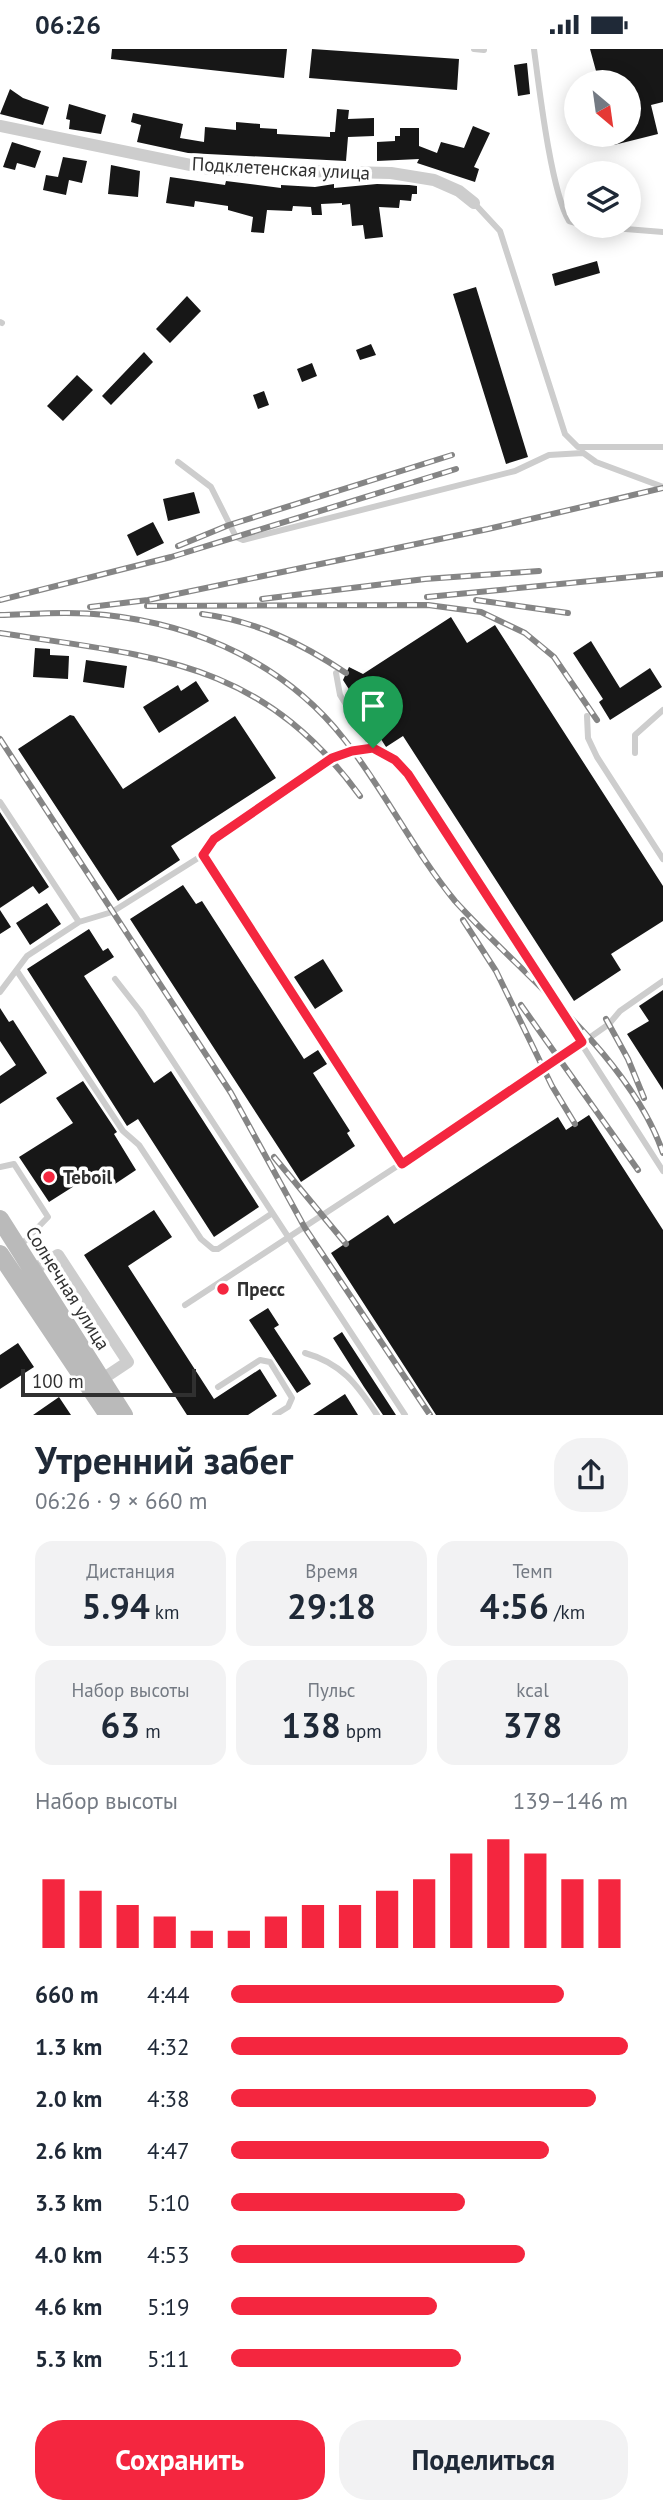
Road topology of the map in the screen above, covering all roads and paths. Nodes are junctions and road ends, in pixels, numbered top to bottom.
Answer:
1 (474, 49) edge
2 (534, 49) edge
3 (484, 50) edge
4 (0, 126) edge
5 (474, 203) joint
6 (564, 210) edge
7 (641, 230) edge
8 (663, 232) edge
9 (663, 447) edge
10 (581, 450) junction
11 (178, 461) dead end
12 (663, 487) edge
13 (336, 673) dead end
14 (663, 710) edge
15 (587, 716) dead end
16 (373, 748) junction
17 (635, 753) dead end
18 (0, 802) edge
19 (203, 855) junction
20 (663, 859) edge
21 (79, 922) junction
22 (16, 971) junction
23 (115, 979) dead end
24 (663, 981) edge
25 (0, 992) edge
26 (582, 1042) junction
27 (402, 1164) junction
28 (0, 1167) edge
29 (663, 1171) edge
30 (271, 1214) junction
31 (0, 1219) edge
32 (287, 1239) junction
33 (18, 1247) junction
34 (1, 1257) edge
35 (33, 1270) junction
36 (186, 1305) dead end
37 (305, 1353) dead end
38 (101, 1380) junction
39 (218, 1387) dead end
40 (108, 1415) edge
41 (124, 1415) edge
42 (275, 1415) edge
43 (377, 1415) edge
44 (405, 1415) edge

1 - 3 lane
2 - 6 lane
4 - 5 street, Подклетенская улица
5 - 10 lane
7 - 8 lane
9 - 10 lane
10 - 11 lane
10 - 12 lane
13 - 16 lane
14 - 17 lane
15 - 20 lane
16 - 19 lane
16 - 26 lane
18 - 21 lane
19 - 21 lane
19 - 27 lane
21 - 22 lane
22 - 25 lane
22 - 30 lane
23 - 30 lane
24 - 26 lane
26 - 27 lane
26 - 29 lane
27 - 32 lane
28 - 33 lane
30 - 32 lane
31 - 33 main road, Солнечная улица
32 - 36 lane
32 - 44 lane
33 - 35 main road, Солнечная улица
34 - 40 main road, Солнечная улица
35 - 38 main road, Солнечная улица
35 - 38 street
37 - 43 lane
38 - 41 main road, Солнечная улица
39 - 42 lane

